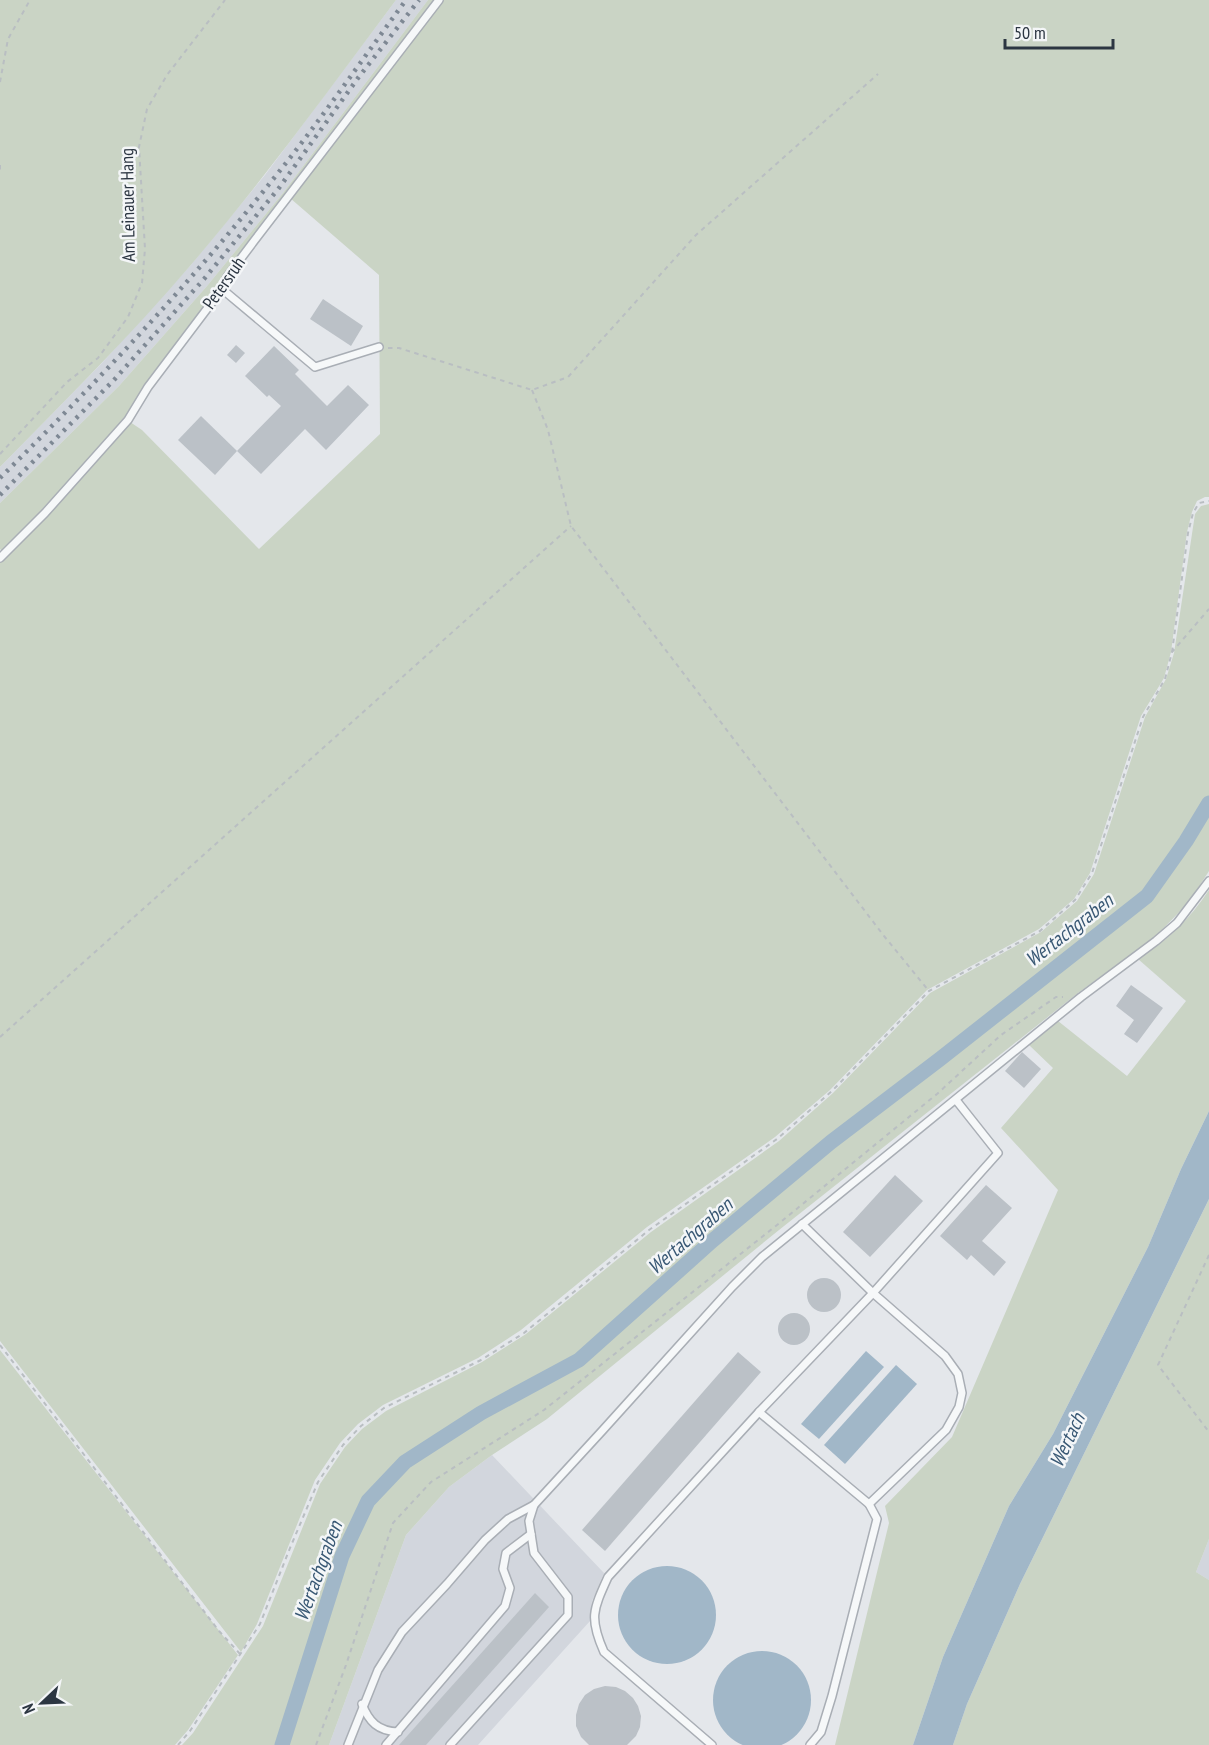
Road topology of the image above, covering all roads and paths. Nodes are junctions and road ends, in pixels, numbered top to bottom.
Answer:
1 (30, 0) edge
2 (225, 0) edge
3 (439, 0) edge
4 (878, 74) dead end
5 (0, 82) edge
6 (0, 165) edge
7 (0, 172) edge
8 (222, 289) junction
9 (379, 347) joint
10 (532, 390) junction
11 (0, 454) edge
12 (1209, 501) edge
13 (571, 526) junction
14 (0, 558) edge
15 (1209, 609) edge
16 (1172, 652) junction
17 (1209, 882) edge
18 (929, 991) junction
19 (1081, 997) junction
20 (0, 1037) edge
21 (956, 1100) junction
22 (802, 1224) junction
23 (1209, 1255) edge
24 (873, 1293) junction
25 (0, 1345) edge
26 (759, 1412) junction
27 (1209, 1432) edge
28 (869, 1504) junction
29 (534, 1505) junction
30 (531, 1534) junction
31 (241, 1655) junction
32 (363, 1704) junction
33 (398, 1732) junction
34 (178, 1745) edge
35 (316, 1745) edge
36 (348, 1745) edge
37 (386, 1745) edge
38 (450, 1745) edge
39 (712, 1745) edge
40 (810, 1745) edge

1 - 5 path
2 - 11 path, Am Leinauer Hang
3 - 8 lane, Petersruh
4 - 10 path
6 - 7 path
8 - 9 lane
8 - 14 lane, Petersruh
9 - 10 path
10 - 13 path
12 - 16 path
13 - 18 path
13 - 20 path
15 - 16 path
16 - 18 path
17 - 19 lane
18 - 31 path
19 - 21 lane
19 - 35 path
21 - 22 lane
21 - 24 lane
22 - 24 lane
22 - 29 lane
23 - 27 path
24 - 26 lane
24 - 28 lane
25 - 31 path
26 - 28 lane
26 - 39 lane
28 - 40 lane
29 - 30 lane
29 - 32 lane
30 - 33 lane
30 - 38 lane
31 - 34 path
32 - 33 lane
32 - 36 lane
33 - 37 lane

